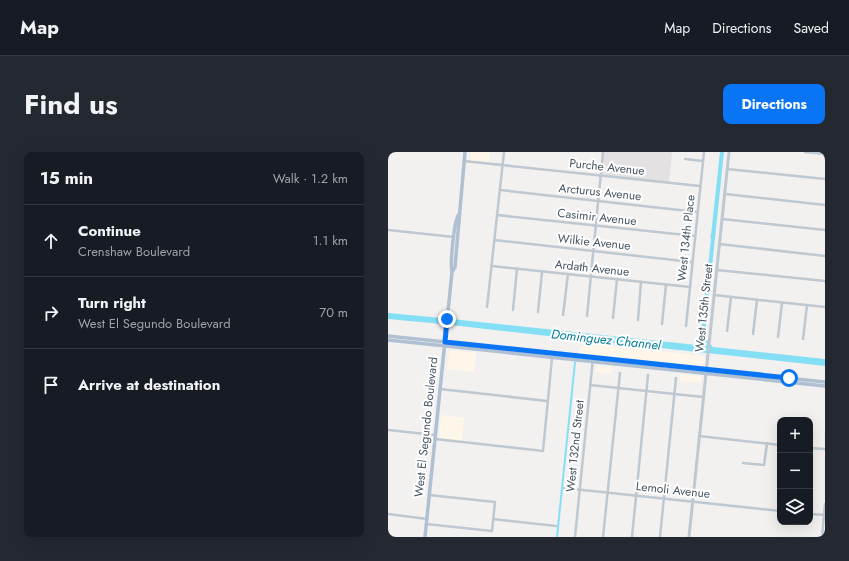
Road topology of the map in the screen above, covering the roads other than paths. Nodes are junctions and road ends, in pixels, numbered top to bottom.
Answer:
1 (465, 152) edge
2 (504, 152) edge
3 (603, 152) edge
4 (704, 152) edge
5 (729, 152) edge
6 (805, 152) edge
7 (825, 154) edge
8 (685, 159) dead end
9 (464, 161) junction
10 (703, 161) junction
11 (503, 166) junction
12 (727, 169) junction
13 (601, 176) junction
14 (825, 180) edge
15 (700, 186) junction
16 (500, 190) junction
17 (725, 194) junction
18 (598, 200) junction
19 (825, 205) edge
20 (697, 212) junction
21 (458, 214) junction
22 (497, 215) junction
23 (722, 219) junction
24 (596, 226) junction
25 (388, 230) edge
26 (825, 230) edge
27 (695, 236) junction
28 (454, 237) junction
29 (494, 240) junction
30 (719, 244) junction
31 (594, 251) junction
32 (825, 256) edge
33 (692, 262) junction
34 (492, 266) junction
35 (517, 269) junction
36 (717, 270) junction
37 (452, 272) junction
38 (542, 272) junction
39 (568, 274) junction
40 (591, 277) junction
41 (617, 280) junction
42 (825, 281) edge
43 (641, 282) junction
44 (666, 285) junction
45 (690, 287) junction
46 (714, 295) junction
47 (731, 297) junction
48 (757, 300) junction
49 (782, 303) junction
50 (807, 305) junction
51 (487, 307) dead end
52 (825, 307) edge
53 (513, 310) dead end
54 (538, 312) dead end
55 (563, 315) dead end
56 (587, 316) dead end
57 (613, 318) dead end
58 (638, 320) dead end
59 (662, 324) dead end
60 (686, 326) dead end
61 (727, 332) dead end
62 (753, 334) dead end
63 (388, 336) edge
64 (778, 337) dead end
65 (803, 339) dead end
66 (388, 340) edge
67 (445, 344) junction
68 (552, 356) junction
69 (593, 360) junction
70 (706, 372) junction
71 (620, 373) dead end
72 (648, 375) dead end
73 (676, 378) dead end
74 (789, 380) junction
75 (825, 382) edge
76 (590, 385) junction
77 (825, 386) edge
78 (619, 388) junction
79 (440, 389) junction
80 (646, 391) junction
81 (675, 394) junction
82 (703, 396) junction
83 (547, 401) junction
84 (388, 430) edge
85 (700, 436) junction
86 (435, 437) junction
87 (767, 443) junction
88 (777, 444) edge
89 (813, 448) edge
90 (825, 449) edge
91 (743, 463) dead end
92 (564, 488) dead end
93 (579, 490) junction
94 (608, 492) junction
95 (429, 495) junction
96 (636, 496) junction
97 (664, 498) junction
98 (693, 501) junction
99 (825, 504) edge
100 (777, 510) edge
101 (388, 514) edge
102 (813, 514) edge
103 (824, 515) edge
104 (427, 519) junction
105 (493, 519) junction
106 (426, 524) junction
107 (556, 526) dead end
108 (425, 537) edge
109 (575, 537) edge
110 (603, 537) edge
111 (632, 537) edge
112 (660, 537) edge
113 (689, 537) edge
114 (822, 537) edge

1 - 9 main road, West El Segundo Boulevard
2 - 11 street
3 - 13 street
4 - 10 street, West 134th Place
5 - 12 street, West 135th Street
6 - 7 street
8 - 10 street
9 - 11 street, Purche Avenue
9 - 21 main road, West El Segundo Boulevard
10 - 15 street, West 134th Place
11 - 13 street, Purche Avenue
11 - 16 street
12 - 14 street
12 - 17 street, West 135th Street
13 - 15 street, Purche Avenue
13 - 18 street
15 - 20 street, West 134th Place
16 - 18 street, Arcturus Avenue
16 - 22 street
17 - 19 street
17 - 23 street, West 135th Street
18 - 20 street, Arcturus Avenue
18 - 24 street
20 - 27 street, West 134th Place
21 - 28 main road, West El Segundo Boulevard
21 - 37 main road, West El Segundo Boulevard
22 - 24 street, Casimir Avenue
22 - 29 street
23 - 26 street
23 - 30 street, West 135th Street
24 - 27 street, Casimir Avenue
24 - 31 street
25 - 28 street
27 - 33 street, West 134th Place
28 - 37 main road, West El Segundo Boulevard
29 - 31 street, Wilkie Avenue
29 - 34 street
30 - 32 street
30 - 36 street, West 135th Street
31 - 33 street, Wilkie Avenue
31 - 40 street
33 - 45 street, West 134th Place
34 - 35 street, Ardath Avenue
34 - 51 street
35 - 38 street, Ardath Avenue
35 - 53 street
36 - 42 street
36 - 46 street, West 135th Street
37 - 67 main road, West El Segundo Boulevard
38 - 39 street, Ardath Avenue
38 - 54 street
39 - 40 street, Ardath Avenue
39 - 55 street
40 - 41 street, Ardath Avenue
40 - 56 street
41 - 43 street, Ardath Avenue
41 - 57 street
43 - 44 street, Ardath Avenue
43 - 58 street
44 - 45 street, Ardath Avenue
44 - 59 street
45 - 60 street, West 134th Place
46 - 47 street
46 - 70 street, West 135th Street
47 - 48 street
47 - 61 street
48 - 49 street
48 - 62 street
49 - 50 street
49 - 64 street
50 - 52 street
50 - 65 street
63 - 67 main road
66 - 67 main road
67 - 68 main road
67 - 79 main road, West El Segundo Boulevard
68 - 69 main road
68 - 83 street
69 - 70 main road
69 - 76 street, West 132nd Street
70 - 74 main road
70 - 82 street, West 135th Street
71 - 78 street
72 - 80 street
73 - 81 street
74 - 75 main road
74 - 77 main road
76 - 78 street
76 - 93 street, West 132nd Street
78 - 80 street
78 - 94 street
79 - 83 street
79 - 86 main road, West El Segundo Boulevard
80 - 81 street
80 - 96 street
81 - 82 street
81 - 97 street
82 - 85 street, West 135th Street
83 - 86 street
84 - 86 street
85 - 87 street
85 - 98 street, West 135th Street
86 - 95 main road, West El Segundo Boulevard
87 - 88 street
87 - 91 street
89 - 90 street
92 - 93 street, Lemoli Avenue
93 - 94 street, Lemoli Avenue
93 - 109 street, West 132nd Street
94 - 96 street, Lemoli Avenue
94 - 110 street
95 - 104 main road, West El Segundo Boulevard
95 - 105 street
96 - 97 street, Lemoli Avenue
96 - 111 street
97 - 98 street, Lemoli Avenue
97 - 112 street
98 - 100 street, Lemoli Avenue
98 - 113 street, West 135th Street
99 - 103 street
101 - 104 street
102 - 103 street
103 - 114 street
104 - 106 main road, West El Segundo Boulevard
105 - 106 street
105 - 107 street
106 - 108 main road, West El Segundo Boulevard

